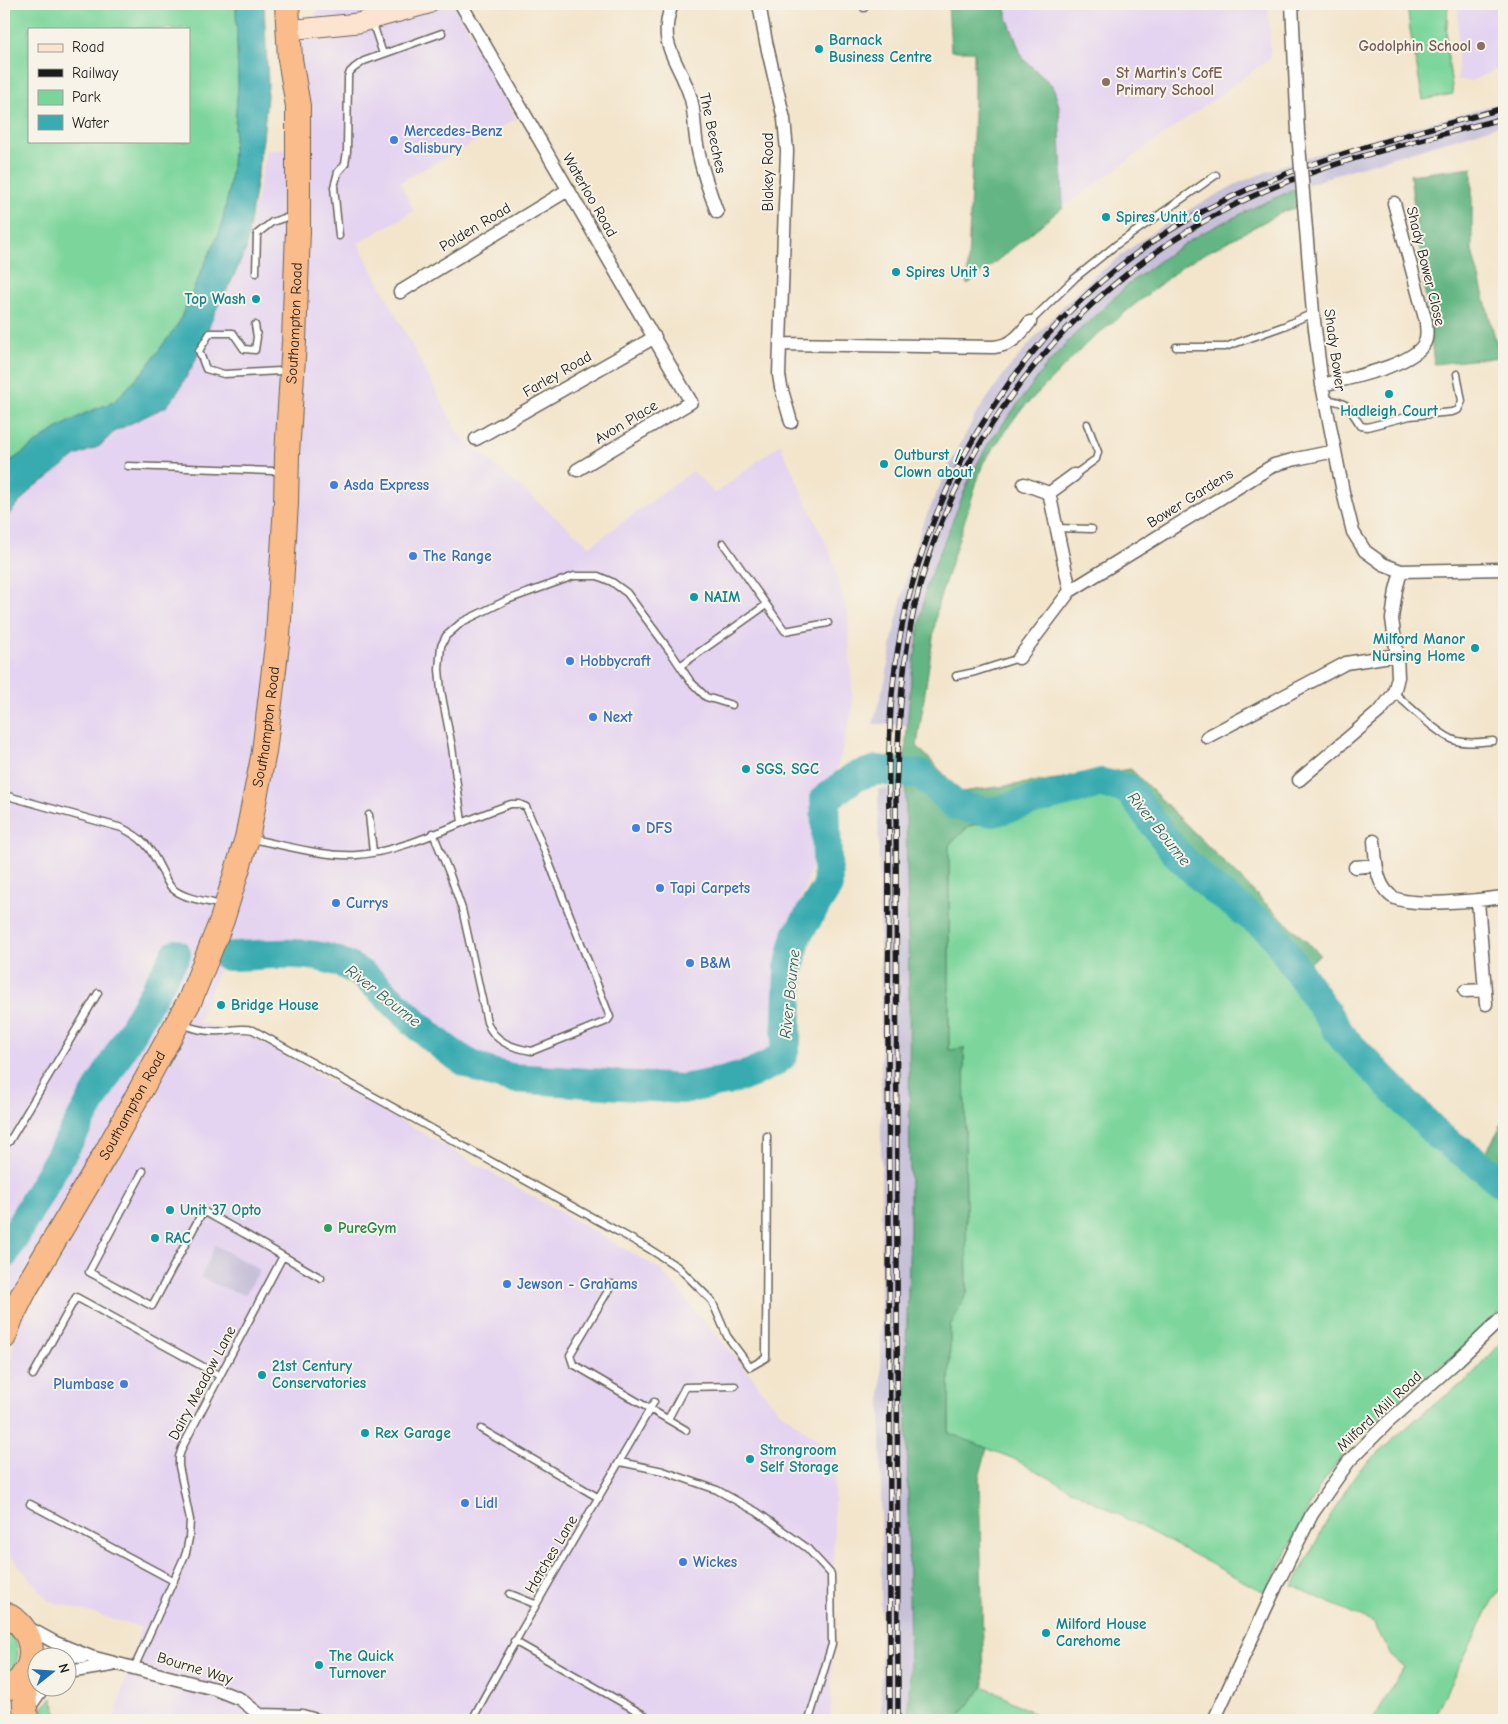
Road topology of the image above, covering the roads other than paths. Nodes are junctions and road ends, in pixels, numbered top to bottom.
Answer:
1 (287, 4) edge
2 (428, 4) edge
3 (461, 4) edge
4 (672, 4) edge
5 (759, 4) edge
6 (1292, 4) edge
7 (372, 20) junction
8 (288, 30) junction
9 (442, 33) dead end
10 (383, 54) junction
11 (290, 59) junction
12 (1216, 175) dead end
13 (568, 190) junction
14 (1394, 203) dead end
15 (717, 212) dead end
16 (284, 218) junction
17 (339, 236) dead end
18 (256, 273) dead end
19 (400, 292) dead end
20 (1313, 313) junction
21 (1030, 322) joint
22 (256, 325) dead end
23 (655, 337) junction
24 (780, 344) junction
25 (1176, 347) dead end
26 (280, 371) junction
27 (1457, 374) dead end
28 (1322, 385) junction
29 (1325, 399) junction
30 (691, 402) joint
31 (791, 422) dead end
32 (1087, 424) dead end
33 (476, 439) dead end
34 (1335, 451) junction
35 (128, 466) dead end
36 (578, 470) dead end
37 (274, 471) junction
38 (1074, 475) joint
39 (1024, 484) dead end
40 (1048, 494) junction
41 (1056, 528) junction
42 (1092, 529) dead end
43 (723, 543) dead end
44 (1504, 569) edge
45 (1401, 571) junction
46 (1070, 591) junction
47 (766, 605) junction
48 (828, 623) dead end
49 (1397, 655) junction
50 (1019, 658) joint
51 (680, 666) junction
52 (956, 676) dead end
53 (1394, 693) junction
54 (732, 705) dead end
55 (1207, 737) dead end
56 (1493, 741) dead end
57 (1298, 780) dead end
58 (4, 795) edge
59 (369, 815) dead end
60 (462, 822) junction
61 (433, 833) junction
62 (247, 838) junction
63 (1374, 841) dead end
64 (373, 852) junction
65 (1376, 865) junction
66 (1355, 867) dead end
67 (1504, 898) edge
68 (1478, 900) junction
69 (213, 903) junction
70 (1485, 990) junction
71 (1465, 991) dead end
72 (98, 993) dead end
73 (1486, 1004) dead end
74 (177, 1023) junction
75 (766, 1136) dead end
76 (9, 1142) dead end
77 (143, 1171) dead end
78 (283, 1256) junction
79 (321, 1278) dead end
80 (612, 1284) dead end
81 (4, 1302) edge
82 (1504, 1316) edge
83 (4, 1337) edge
84 (33, 1375) dead end
85 (220, 1376) junction
86 (735, 1386) dead end
87 (652, 1405) junction
88 (668, 1419) junction
89 (481, 1429) dead end
90 (686, 1430) dead end
91 (620, 1462) junction
92 (599, 1498) junction
93 (30, 1504) dead end
94 (174, 1581) junction
95 (510, 1594) dead end
96 (535, 1604) junction
97 (9, 1616) edge
98 (514, 1641) junction
99 (31, 1646) edge
100 (78, 1657) edge
101 (91, 1657) junction
102 (119, 1664) junction
103 (134, 1668) junction
104 (78, 1669) edge
105 (28, 1671) edge
106 (4, 1689) edge
107 (28, 1693) edge
108 (36, 1696) edge
109 (26, 1717) edge
110 (259, 1717) edge
111 (316, 1720) edge
112 (472, 1720) edge
113 (653, 1720) edge
114 (809, 1720) edge
115 (1214, 1720) edge

1 - 8 highway, Southampton Road
2 - 7 street
3 - 13 street, Waterloo Road
4 - 15 street, The Beeches
5 - 24 street, Blakey Road
6 - 20 street, Shady Bower, bridge
7 - 8 street
7 - 10 lane
8 - 11 highway, Southampton Road
9 - 10 lane
10 - 17 lane
11 - 16 highway, Southampton Road
11 - 62 highway, Southampton Road
12 - 21 lane
13 - 19 street, Polden Road
13 - 23 street, Waterloo Road
14 - 28 street, Shady Bower Close
16 - 18 lane
16 - 26 highway, Southampton Road
20 - 25 lane
20 - 28 street, Shady Bower
21 - 24 street
22 - 26 lane
23 - 30 street, Waterloo Road
23 - 33 street, Farley Road
24 - 31 street, Blakey Road
26 - 37 highway, Southampton Road
27 - 29 lane
28 - 29 street, Shady Bower
29 - 34 street, Shady Bower
30 - 36 street, Avon Place
32 - 38 lane
34 - 45 street, Shady Bower
34 - 46 street, Bower Gardens
35 - 37 lane
37 - 69 highway, Southampton Road
38 - 40 street
39 - 40 street
40 - 41 street
41 - 42 lane
41 - 46 street
43 - 47 lane
44 - 45 street, Shady Bower
45 - 49 street
46 - 50 street, Bower Gardens
47 - 48 lane
47 - 51 lane
49 - 53 street
49 - 55 street
50 - 52 lane
51 - 54 lane
51 - 60 lane
53 - 56 lane
53 - 57 street
58 - 69 lane
59 - 64 lane
60 - 61 lane
60 - 61 lane
61 - 64 lane
62 - 64 lane
62 - 74 highway, Southampton Road
63 - 65 street
65 - 66 street
65 - 68 street
67 - 68 street
68 - 70 street
69 - 81 highway, Southampton Road
70 - 71 street
70 - 73 street
72 - 76 lane
74 - 75 lane
74 - 83 highway, Southampton Road
77 - 78 lane
78 - 79 lane
78 - 85 lane, Dairy Meadow Lane
80 - 87 lane
82 - 115 street, Milford Mill Road
84 - 85 lane
85 - 94 lane, Dairy Meadow Lane
86 - 88 lane
87 - 88 lane
87 - 91 lane, Hatches Lane
88 - 90 lane
89 - 92 lane
91 - 92 lane, Hatches Lane
91 - 114 lane
92 - 96 lane, Hatches Lane
93 - 94 lane
94 - 103 lane, Dairy Meadow Lane
95 - 96 lane
96 - 98 lane, Hatches Lane
97 - 99 highway
97 - 101 street, Bourne Way
98 - 112 lane, Hatches Lane
98 - 113 lane
100 - 101 street, Bourne Way
101 - 102 street, Bourne Way
102 - 103 street, Bourne Way
102 - 104 street, Bourne Way
103 - 110 street, Bourne Way
105 - 106 highway
107 - 109 highway
108 - 109 street
110 - 111 street, Bourne Way

